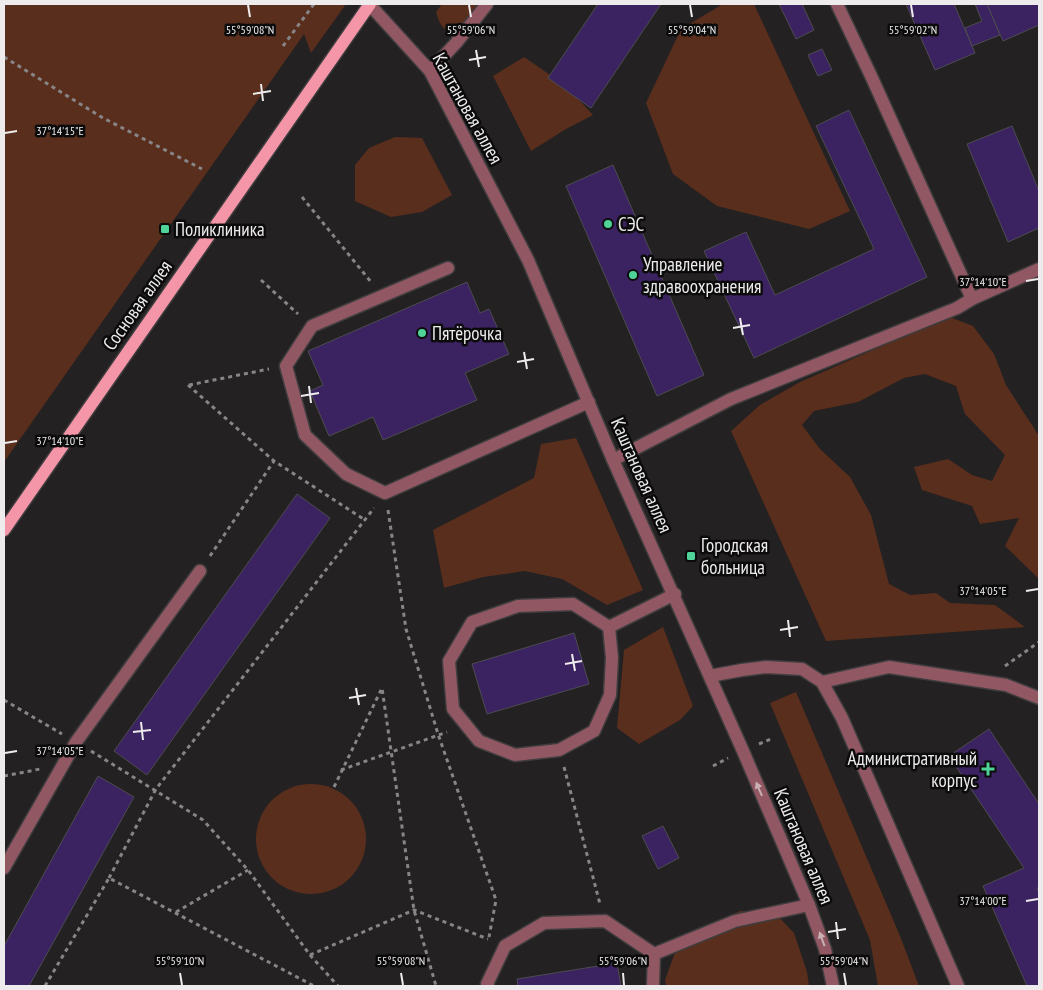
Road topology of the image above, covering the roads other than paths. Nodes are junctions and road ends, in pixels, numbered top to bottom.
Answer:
1 (370, 4) edge
2 (486, 4) edge
3 (837, 4) edge
4 (430, 71) junction
5 (448, 268) dead end
6 (1039, 269) edge
7 (972, 299) junction
8 (590, 402) junction
9 (613, 460) junction
10 (4, 530) edge
11 (200, 571) road end
12 (675, 594) junction
13 (609, 627) junction
14 (710, 676) junction
15 (822, 682) junction
16 (1039, 698) edge
17 (4, 868) edge
18 (809, 905) junction
19 (654, 954) junction
20 (488, 986) edge
21 (653, 986) edge
22 (833, 986) edge
23 (958, 986) edge

1 - 4 street, Каштановая аллея
1 - 10 main road, Сосновая аллея
2 - 4 street
3 - 7 street
4 - 8 street, Каштановая аллея
5 - 8 street
6 - 7 street
7 - 9 street
8 - 9 street, Каштановая аллея
9 - 12 street, Каштановая аллея
11 - 17 street
12 - 13 street
12 - 14 street, Каштановая аллея
13 - 13 street
14 - 15 street
18 -> 14 street, Каштановая аллея
15 - 16 street
15 - 23 street
18 - 19 street
22 -> 18 street, Каштановая аллея
19 - 20 street
19 - 21 street

